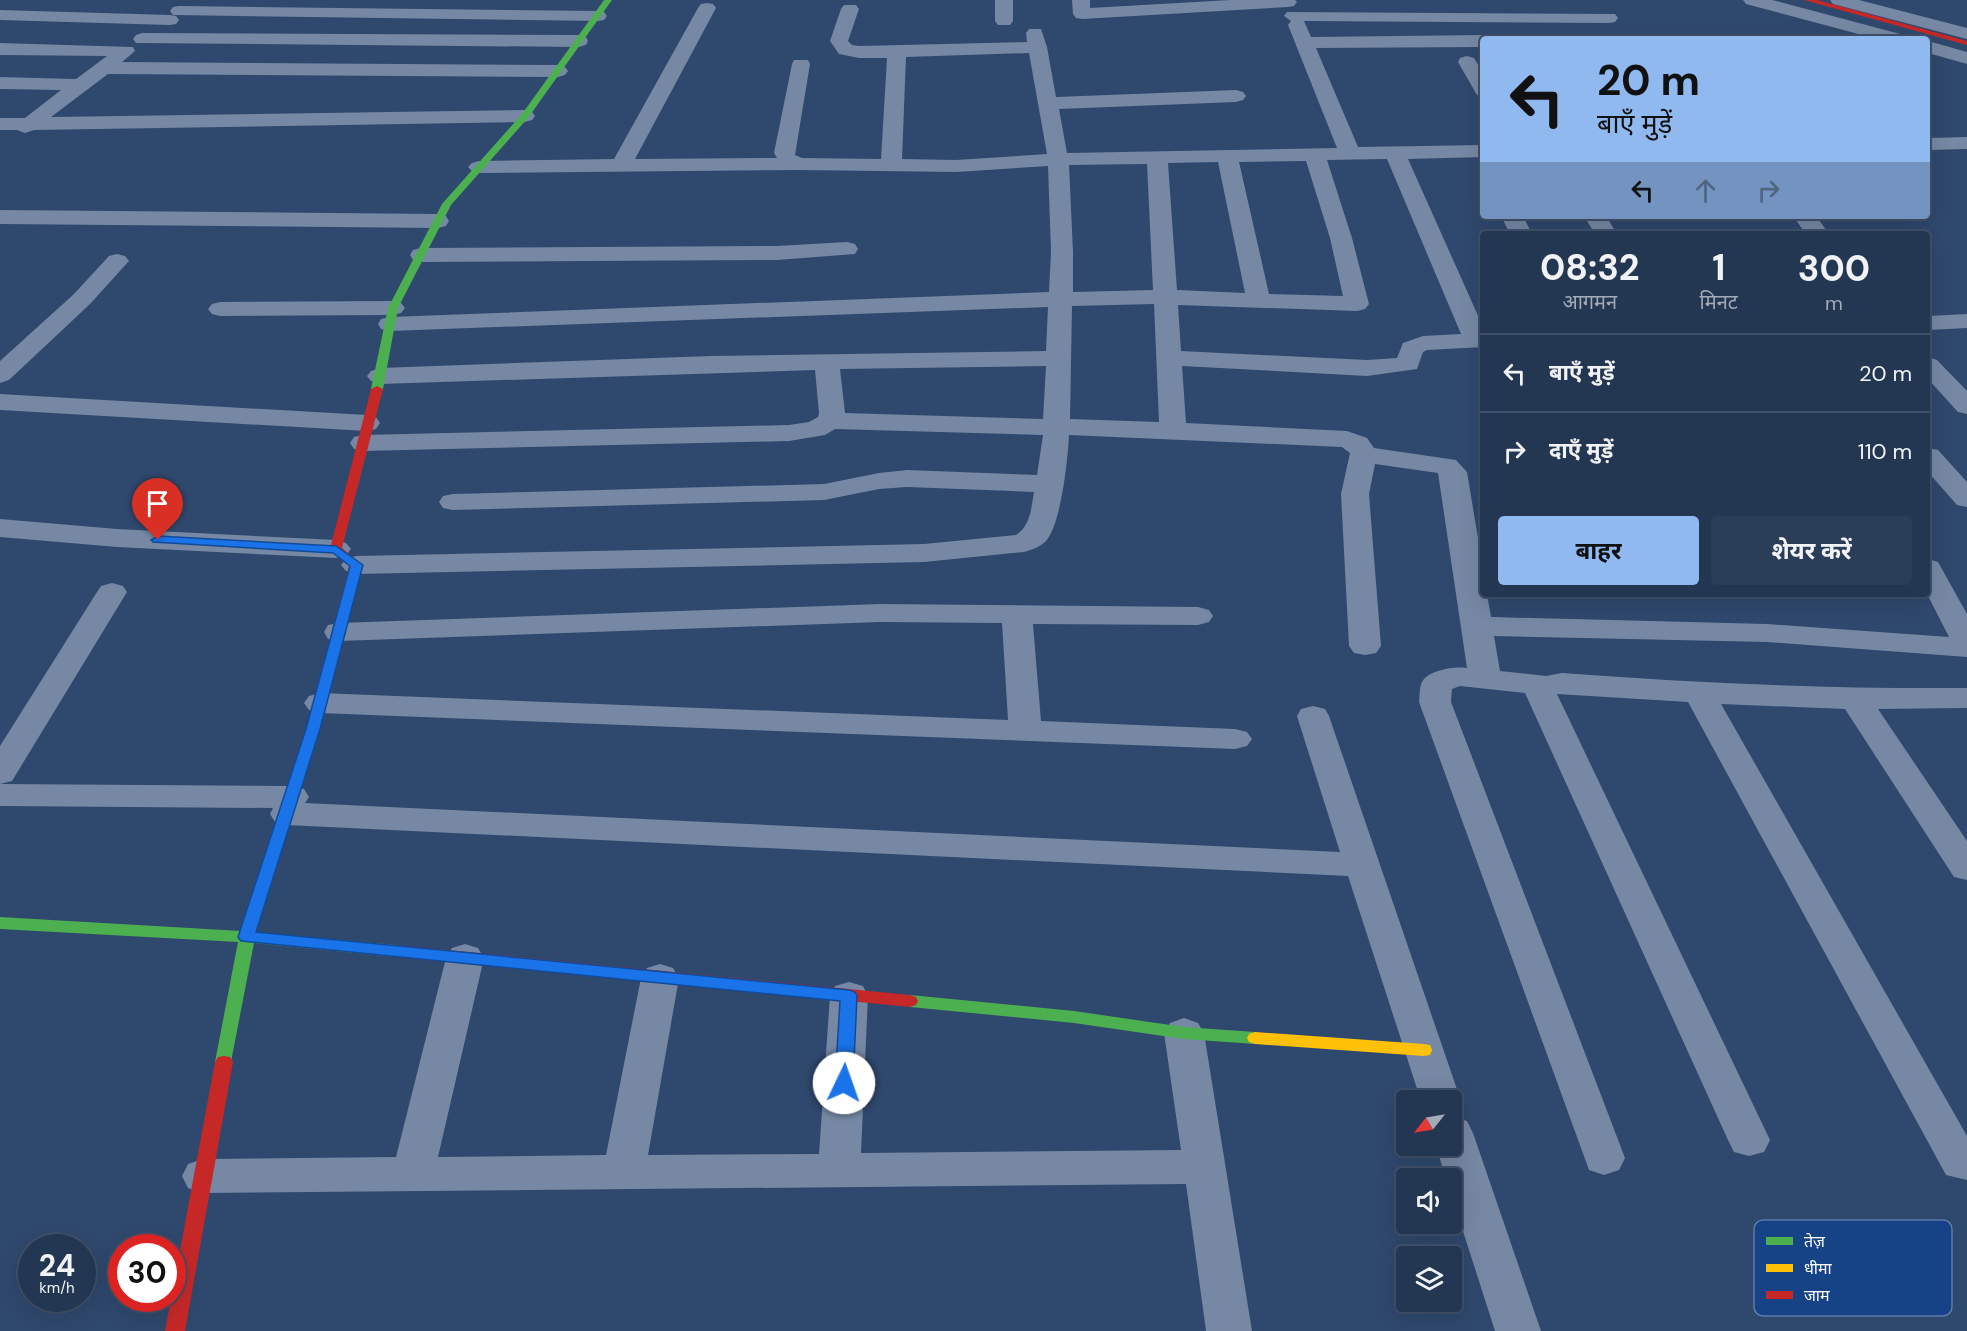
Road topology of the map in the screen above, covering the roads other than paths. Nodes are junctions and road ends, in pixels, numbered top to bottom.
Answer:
1 (608, 0) edge
2 (1005, 0) edge
3 (1081, 0) edge
4 (1752, 0) edge
5 (1781, 0) edge
6 (1808, 0) edge
7 (1839, 0) edge
8 (1168, 4) edge
9 (1290, 6) edge
10 (707, 8) dead end
11 (850, 9) dead end
12 (181, 10) edge
13 (0, 15) edge
14 (598, 16) junction
15 (1609, 18) dead end
16 (1004, 21) dead end
17 (1967, 34) edge
18 (1887, 36) edge
19 (1916, 36) edge
20 (142, 39) junction
21 (1930, 40) edge
22 (579, 41) junction
23 (1480, 41) edge
24 (1304, 43) junction
25 (1967, 43) edge
26 (1930, 48) edge
27 (0, 49) edge
28 (1967, 50) edge
29 (126, 51) junction
30 (897, 52) junction
31 (1967, 58) edge
32 (1467, 62) dead end
33 (801, 64) dead end
34 (103, 68) junction
35 (558, 70) junction
36 (0, 83) edge
37 (1480, 84) edge
38 (81, 85) junction
39 (1236, 96) dead end
40 (1048, 104) junction
41 (525, 116) junction
42 (0, 124) edge
43 (29, 124) junction
44 (1967, 143) edge
45 (1930, 144) edge
46 (0, 146) edge
47 (1395, 153) junction
48 (1480, 153) edge
49 (1350, 154) junction
50 (1315, 155) junction
51 (1157, 157) junction
52 (1227, 157) junction
53 (1058, 159) junction
54 (799, 164) junction
55 (621, 165) junction
56 (891, 165) junction
57 (479, 167) junction
58 (0, 218) edge
59 (1806, 219) edge
60 (438, 221) junction
61 (1816, 231) edge
62 (847, 249) dead end
63 (421, 255) junction
64 (117, 261) dead end
65 (1165, 297) junction
66 (1258, 298) junction
67 (1060, 299) junction
68 (220, 309) dead end
69 (392, 316) junction
70 (1967, 321) edge
71 (1930, 323) edge
72 (1480, 340) edge
73 (1058, 358) junction
74 (1169, 358) junction
75 (827, 361) junction
76 (1930, 366) edge
77 (0, 375) edge
78 (380, 376) junction
79 (11, 402) edge
80 (1967, 406) edge
81 (830, 421) junction
82 (0, 425) edge
83 (1057, 428) junction
84 (1173, 430) junction
85 (365, 433) junction
86 (1363, 454) junction
87 (1930, 458) edge
88 (1049, 484) junction
89 (1967, 500) edge
90 (453, 502) dead end
91 (5, 536) edge
92 (1474, 542) edge
93 (346, 557) junction
94 (1930, 572) edge
95 (112, 592) dead end
96 (1017, 614) junction
97 (1198, 616) dead end
98 (1477, 626) junction
99 (339, 632) junction
100 (1967, 642) edge
101 (1365, 646) dead end
102 (1967, 648) edge
103 (1485, 680) junction
104 (1546, 686) junction
105 (1699, 693) junction
106 (1967, 698) edge
107 (1855, 699) junction
108 (320, 703) junction
109 (1313, 716) dead end
110 (1025, 731) junction
111 (1235, 739) dead end
112 (0, 773) edge
113 (0, 795) edge
114 (290, 806) junction
115 (1363, 865) junction
116 (1967, 868) edge
117 (0, 923) edge
118 (246, 937) junction
119 (465, 958) junction
120 (660, 978) junction
121 (849, 996) junction
122 (1184, 1033) junction
123 (1424, 1050) junction
124 (1437, 1090) edge
125 (1749, 1140) dead end
126 (1460, 1156) edge
127 (1604, 1158) dead end
128 (1967, 1163) edge
129 (1204, 1167) junction
130 (839, 1170) junction
131 (624, 1172) junction
132 (413, 1174) junction
133 (203, 1176) junction
134 (175, 1331) edge
135 (1229, 1331) edge
136 (1518, 1331) edge

1 - 14 street
2 - 16 street
3 - 8 street
4 - 18 street
5 - 19 street
6 - 25 street
7 - 17 street
8 - 9 street
9 - 15 street
9 - 24 street
10 - 55 street
11 - 30 street
12 - 13 street
12 - 14 street
12 - 20 street
14 - 22 street
20 - 22 street
20 - 29 street
21 - 28 street
22 - 35 street
23 - 24 street
24 - 49 street
26 - 31 street
27 - 29 street
29 - 34 street
30 - 40 street
30 - 56 street
32 - 37 street
33 - 54 street
34 - 35 street
34 - 38 street
35 - 41 street
36 - 38 street
38 - 43 street
39 - 40 street
40 - 53 street
41 - 43 street
41 - 57 street
42 - 43 street
43 - 46 street
44 - 45 street
47 - 48 street
47 - 49 street
47 - 72 street
49 - 50 street
50 - 52 street
50 - 66 street
51 - 52 street
51 - 53 street
51 - 65 street
52 - 66 street
53 - 56 street
53 - 67 street
54 - 55 street
54 - 56 street
55 - 57 street
57 - 60 street
58 - 60 street
59 - 61 street
60 - 63 street
62 - 63 street
63 - 69 street
64 - 77 street
65 - 66 street
65 - 67 street
65 - 74 street
67 - 69 street
67 - 73 street
68 - 69 street
69 - 78 street
70 - 71 street
72 - 74 street
73 - 75 street
73 - 83 street
74 - 84 street
75 - 78 street
75 - 81 street
76 - 80 street
78 - 85 street
79 - 82 street
79 - 85 street
81 - 83 street
81 - 85 street
83 - 84 street
83 - 88 street
84 - 86 street
85 - 93 street
86 - 92 street
86 - 101 street
87 - 89 street
88 - 90 street
88 - 93 street
91 - 93 street
92 - 98 street
93 - 99 street
94 - 100 street
95 - 112 street
96 - 97 street
96 - 99 street
96 - 110 street
98 - 102 street
98 - 103 street
99 - 108 street
103 - 104 street
103 - 127 street
104 - 105 street
104 - 125 street
105 - 107 street
105 - 128 street
106 - 107 street
107 - 116 street
108 - 110 street
108 - 114 street
109 - 115 street
110 - 111 street
113 - 114 street
114 - 115 street
114 - 118 street
115 - 123 street
117 - 118 street
118 - 119 street
118 - 133 street
119 - 120 street
119 - 132 street
120 - 121 street
120 - 131 street
121 - 122 street
121 - 130 street
122 - 123 street
122 - 129 street
123 - 124 street
126 - 136 street
129 - 130 street
129 - 135 street
130 - 131 street
131 - 132 street
132 - 133 street
133 - 134 street

